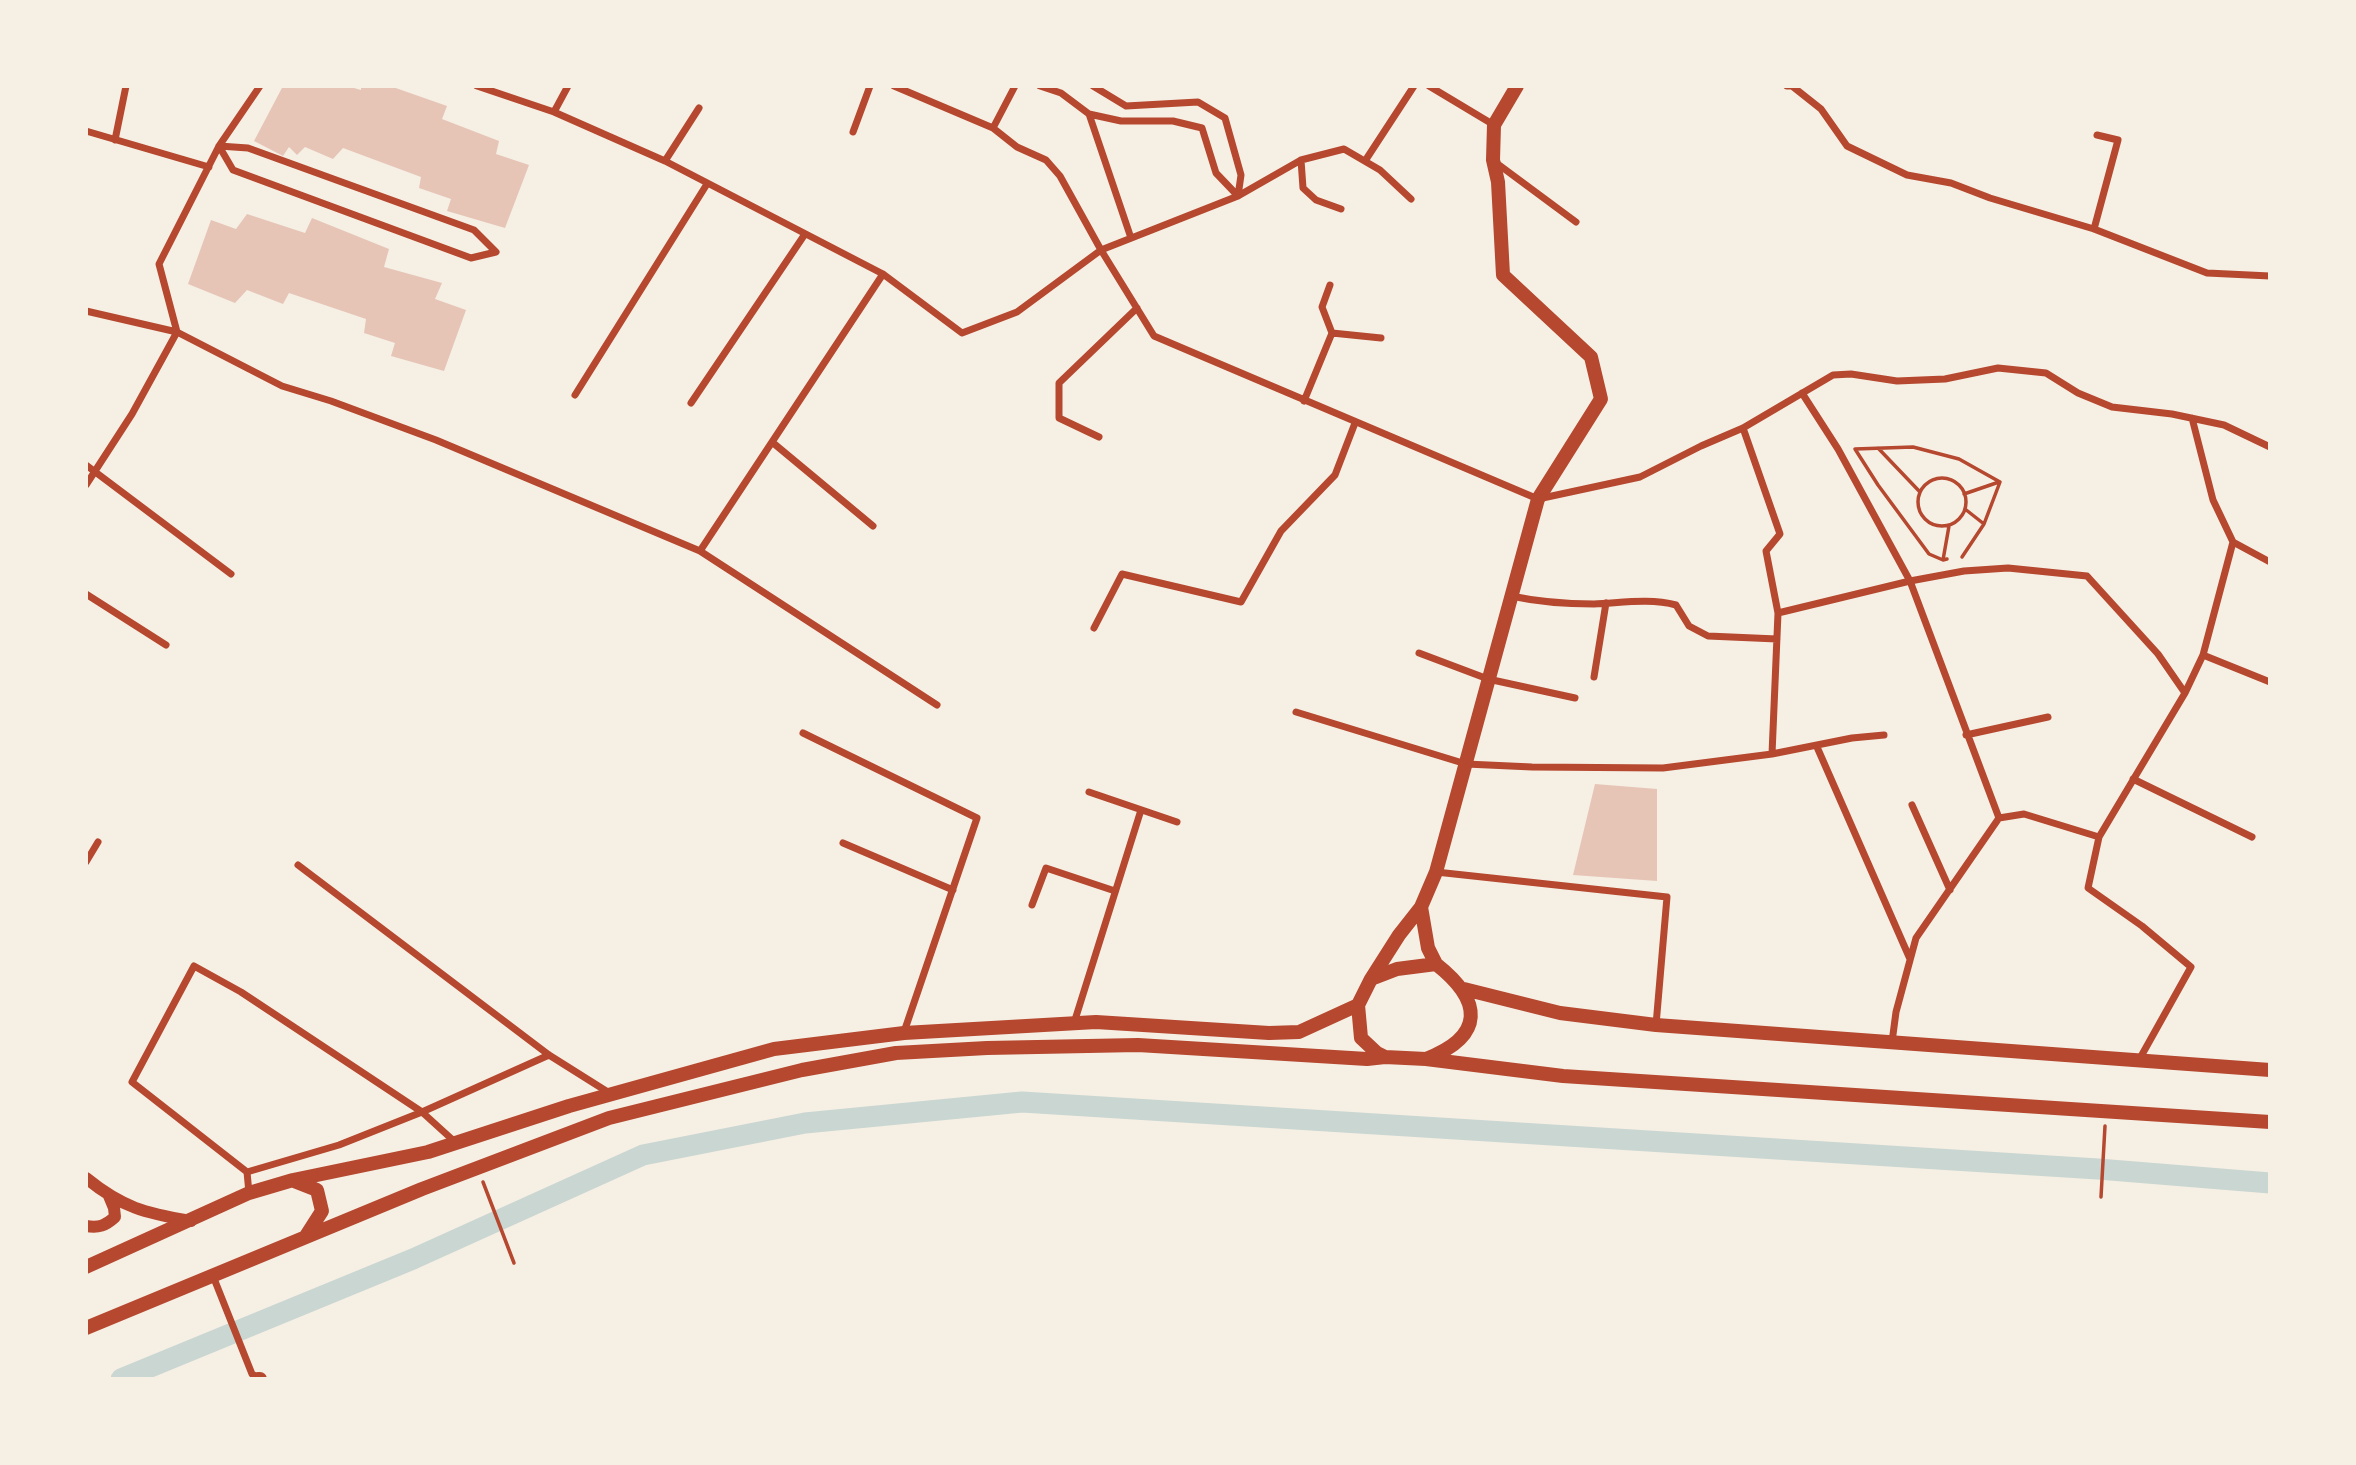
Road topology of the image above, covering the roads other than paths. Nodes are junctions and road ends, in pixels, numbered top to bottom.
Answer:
1 (126, 86) edge
2 (260, 86) edge
3 (477, 86) edge
4 (568, 86) edge
5 (870, 86) edge
6 (894, 86) edge
7 (1015, 86) edge
8 (1040, 86) edge
9 (1093, 86) edge
10 (1414, 86) edge
11 (1429, 86) edge
12 (1517, 86) edge
13 (1787, 86) edge
14 (699, 108) dead end
15 (554, 112) junction
16 (1089, 114) junction
17 (1494, 125) junction
18 (993, 128) junction
19 (86, 131) edge
20 (853, 132) dead end
21 (2096, 135) dead end
22 (116, 140) junction
23 (219, 146) junction
24 (1301, 160) junction
25 (1493, 160) junction
26 (665, 161) junction
27 (1365, 162) junction
28 (209, 167) junction
29 (707, 184) junction
30 (1238, 196) junction
31 (1411, 199) dead end
32 (1341, 208) dead end
33 (1576, 222) dead end
34 (2094, 229) junction
35 (806, 234) junction
36 (1131, 238) junction
37 (1101, 250) junction
38 (883, 274) junction
39 (2270, 276) edge
40 (1330, 285) dead end
41 (1137, 309) junction
42 (86, 310) edge
43 (177, 332) junction
44 (1332, 333) junction
45 (1381, 338) dead end
46 (1801, 393) junction
47 (575, 395) dead end
48 (1304, 401) junction
49 (691, 403) dead end
50 (2192, 418) junction
51 (1355, 423) junction
52 (1743, 428) junction
53 (1099, 438) dead end
54 (772, 442) junction
55 (2270, 447) edge
56 (86, 465) edge
57 (95, 472) junction
58 (86, 485) edge
59 (1538, 499) junction
60 (873, 526) dead end
61 (2233, 542) junction
62 (700, 551) junction
63 (2270, 562) edge
64 (231, 574) dead end
65 (1910, 581) junction
66 (86, 594) edge
67 (1510, 596) junction
68 (1606, 603) junction
69 (1778, 613) junction
70 (1094, 628) dead end
71 (1777, 639) junction
72 (166, 645) dead end
73 (1419, 653) dead end
74 (2203, 655) junction
75 (1594, 677) dead end
76 (1488, 679) junction
77 (2270, 682) edge
78 (2185, 693) junction
79 (1575, 698) dead end
80 (937, 705) dead end
81 (1296, 712) dead end
82 (2048, 717) dead end
83 (803, 733) dead end
84 (1884, 735) dead end
85 (1966, 735) junction
86 (1817, 747) junction
87 (1772, 754) junction
88 (1466, 764) junction
89 (2133, 779) junction
90 (1089, 792) dead end
91 (1912, 805) dead end
92 (1141, 810) junction
93 (1999, 818) junction
94 (1177, 822) dead end
95 (2099, 837) junction
96 (2252, 837) dead end
97 (98, 842) dead end
98 (843, 843) dead end
99 (86, 862) edge
100 (299, 865) dead end
101 (1436, 872) junction
102 (953, 890) junction
103 (1950, 890) junction
104 (1115, 891) junction
105 (1032, 905) dead end
106 (1420, 907) junction
107 (1910, 959) junction
108 (1436, 964) junction
109 (1371, 979) junction
110 (1464, 989) junction
111 (1358, 1005) junction
112 (1074, 1024) junction
113 (1656, 1025) junction
114 (904, 1032) junction
115 (1892, 1042) junction
116 (549, 1055) junction
117 (1385, 1057) junction
118 (1426, 1059) junction
119 (2139, 1061) junction
120 (2270, 1070) edge
121 (612, 1094) junction
122 (422, 1112) junction
123 (2270, 1122) edge
124 (455, 1143) junction
125 (247, 1172) junction
126 (88, 1180) edge
127 (293, 1180) junction
128 (249, 1193) junction
129 (109, 1196) junction
130 (192, 1221) junction
131 (86, 1226) edge
132 (306, 1236) junction
133 (86, 1267) edge
134 (213, 1276) junction
135 (86, 1328) edge
136 (258, 1378) edge

1 - 22 street
2 - 23 street
3 - 15 street
4 - 15 street
5 - 20 street
6 - 18 street
7 - 18 street
8 - 16 street
9 - 30 street
10 - 27 street
11 - 17 street
12 - 17 main road
13 - 34 street
14 - 26 street
15 - 26 street
16 - 30 street
16 - 36 street
17 - 25 main road
18 - 37 street
19 - 22 street
21 - 34 street
22 - 28 street
23 - 23 street
23 - 28 street
24 - 27 street
24 - 30 street
24 - 32 street
25 - 33 street
25 - 59 main road
26 - 29 street
27 - 31 street
28 - 43 street
29 - 35 street
29 - 47 street
30 - 36 street
34 - 39 street
35 - 38 street
35 - 49 street
36 - 37 street
37 - 38 street
37 - 41 street
38 - 54 street
40 - 44 street
41 - 48 street
41 - 53 street
42 - 43 street
43 - 57 street
43 - 62 street
44 - 45 street
44 - 48 street
46 - 50 street
46 - 52 street
46 - 65 street
48 - 51 street
50 - 55 street
50 - 61 street
51 - 59 street
51 - 70 street
52 - 59 street
52 - 69 street
54 - 60 street
54 - 62 street
56 - 57 street
57 - 58 street
57 - 64 street
59 - 67 main road
61 - 63 street
61 - 74 street
62 - 80 street
65 - 69 street
65 - 78 street
65 - 85 street
66 - 72 street
67 - 68 street
67 - 76 main road
68 - 71 street
68 - 75 street
69 - 71 street
71 - 87 street
73 - 76 street
74 - 77 street
74 - 78 street
76 - 79 street
76 - 88 main road
78 - 89 street
81 - 88 street
82 - 85 street
83 - 102 street
84 - 86 street
85 - 93 street
86 - 87 street
86 - 107 street
87 - 88 street
88 - 101 main road
89 - 95 street
89 - 96 street
90 - 92 street
91 - 103 street
92 - 94 street
92 - 104 street
93 - 95 street
93 - 103 street
95 - 119 street
97 - 99 street
98 - 102 street
100 - 116 street
101 - 106 main road
101 - 113 street
102 - 114 street
103 - 107 street
104 - 105 street
104 - 112 street
106 - 108 main road
106 - 109 main road
107 - 115 street
108 - 109 main road
108 - 110 main road
109 - 111 main road
110 - 113 main road
110 - 118 main road
111 - 112 main road
111 - 117 main road
112 - 114 main road
113 - 115 main road
114 - 121 main road
115 - 119 main road
116 - 121 street
116 - 122 street
117 - 118 main road
117 - 132 main road
118 - 123 main road
119 - 120 main road
121 - 124 main road
122 - 124 street
122 - 125 street
122 - 125 street
124 - 127 main road
125 - 128 street
126 - 129 street
127 - 128 main road
127 - 132 main road
128 - 130 main road
129 - 130 street
129 - 131 street
130 - 133 main road
132 - 134 main road
134 - 135 main road
134 - 136 street

